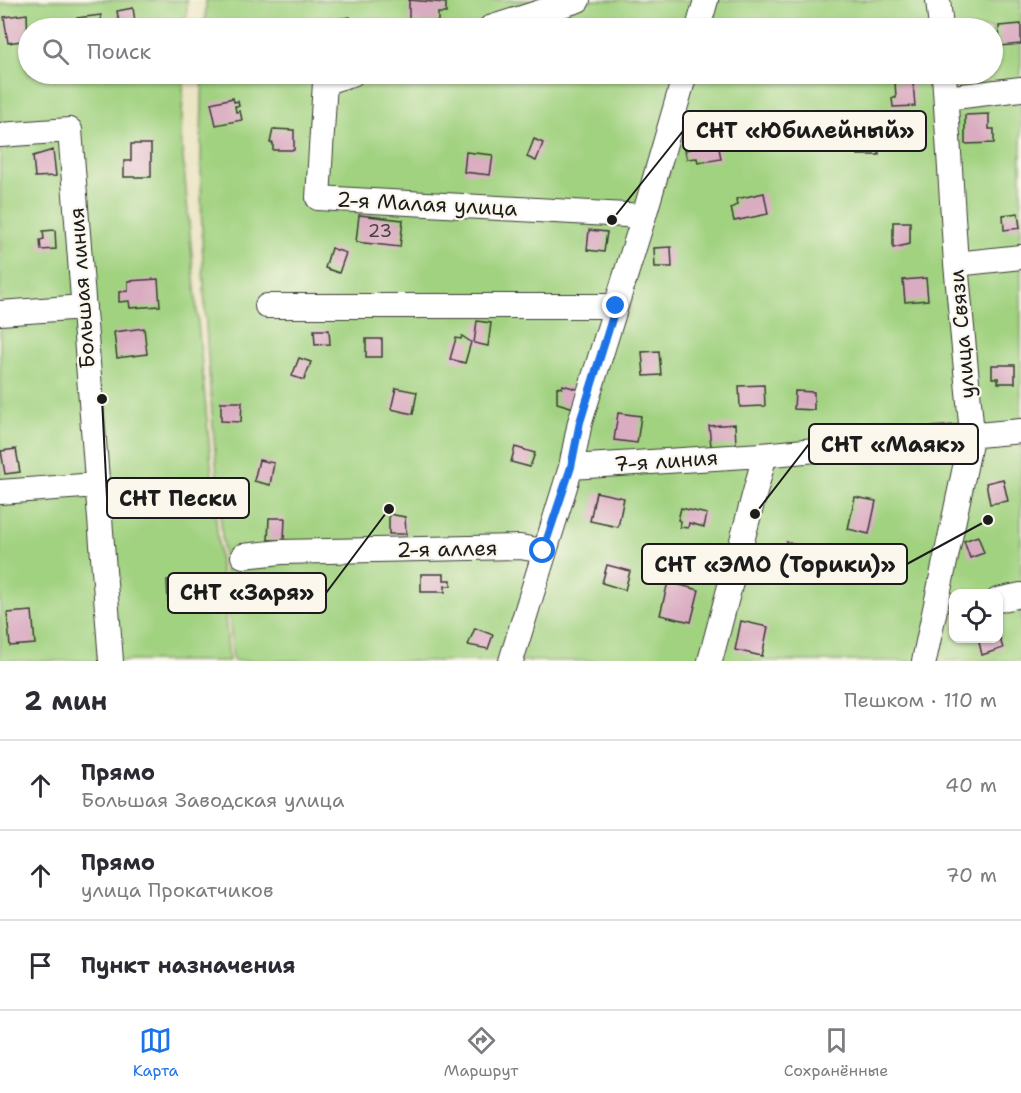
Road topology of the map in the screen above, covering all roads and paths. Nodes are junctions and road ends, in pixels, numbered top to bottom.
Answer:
1 (578, 0) edge
2 (706, 0) edge
3 (938, 0) edge
4 (521, 18) edge
5 (701, 18) edge
6 (940, 18) edge
7 (324, 84) edge
8 (682, 84) edge
9 (945, 84) edge
10 (1021, 89) edge
11 (946, 98) junction
12 (0, 135) edge
13 (645, 216) junction
14 (1021, 257) edge
15 (956, 264) junction
16 (267, 306) dead end
17 (616, 306) junction
18 (84, 307) junction
19 (0, 313) edge
20 (1021, 431) edge
21 (972, 434) junction
22 (762, 458) junction
23 (571, 467) junction
24 (97, 485) junction
25 (0, 492) edge
26 (543, 551) junction
27 (243, 556) dead end
28 (1021, 596) edge
29 (1003, 599) edge
30 (944, 611) edge
31 (106, 661) edge
32 (511, 661) edge
33 (710, 661) edge
34 (924, 661) edge

1 - 4 street
2 - 5 street
3 - 6 street
7 - 13 street, 2-я Малая улица
8 - 13 street
9 - 11 street, улица Связи
10 - 11 street
11 - 15 street, улица Связи
12 - 18 street, Большая линия
13 - 17 street
14 - 15 street
15 - 21 street, улица Связи
16 - 17 street
17 - 23 street
18 - 19 street
18 - 24 street, Большая линия
20 - 21 street, 7-я линия
21 - 22 street, 7-я линия
21 - 30 street, улица Связи
22 - 23 street, 7-я линия
22 - 33 street
23 - 26 street
24 - 25 street
24 - 31 street, Большая линия
26 - 27 street, 2-я аллея
26 - 32 street
28 - 29 street
30 - 34 street, улица Связи

